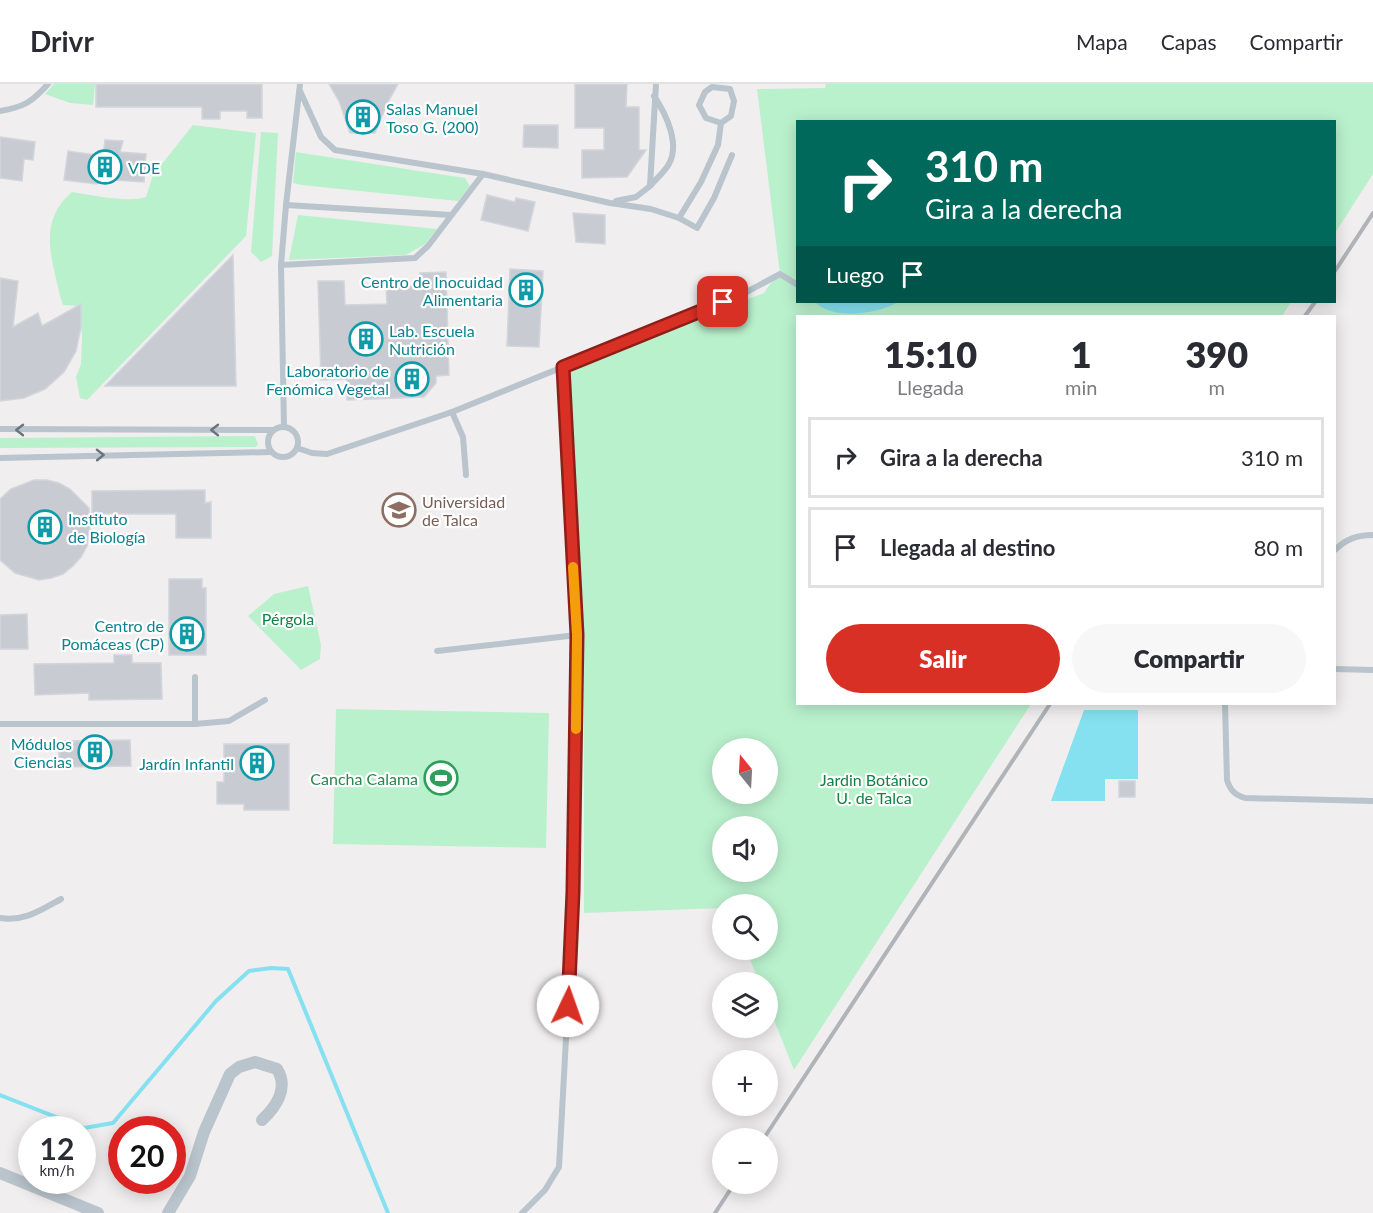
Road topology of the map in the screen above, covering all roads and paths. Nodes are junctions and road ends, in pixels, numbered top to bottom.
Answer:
1 (48, 84) edge
2 (656, 84) edge
3 (300, 88) edge
4 (654, 95) junction
5 (0, 111) edge
6 (721, 123) junction
7 (732, 155) dead end
8 (483, 174) junction
9 (650, 186) junction
10 (610, 202) junction
11 (286, 205) junction
12 (451, 215) junction
13 (680, 218) junction
14 (281, 265) junction
15 (796, 284) dead end
16 (563, 367) junction
17 (452, 412) junction
18 (284, 427) junction
19 (0, 429) edge
20 (273, 430) junction
21 (297, 448) junction
22 (271, 452) junction
23 (0, 458) edge
24 (466, 476) dead end
25 (1373, 535) edge
26 (1336, 549) edge
27 (577, 635) junction
28 (437, 651) dead end
29 (1336, 669) edge
30 (1373, 670) edge
31 (195, 677) dead end
32 (265, 700) dead end
33 (1226, 705) edge
34 (0, 724) edge
35 (195, 724) junction
36 (1373, 801) edge
37 (61, 899) dead end
38 (0, 918) edge
39 (262, 1120) dead end
40 (0, 1174) edge
41 (73, 1209) edge
42 (98, 1213) edge
43 (168, 1213) edge
44 (522, 1213) edge

1 - 5 lane
2 - 4 lane
3 - 8 lane
3 - 11 lane
4 - 9 lane
4 - 9 lane
6 - 6 lane
6 - 13 lane
7 - 13 lane
8 - 10 lane
8 - 12 lane
9 - 10 lane
10 - 13 lane
11 - 12 lane
11 - 14 lane
12 - 14 lane
14 - 18 lane
15 - 16 lane
16 - 17 lane
16 - 27 lane
17 - 21 lane
17 - 24 lane
18 - 20 lane
18 - 21 lane
20 -> 19 lane
20 - 22 lane
21 - 22 lane
23 -> 22 lane
25 - 26 lane
27 - 28 lane
27 - 44 lane
29 - 30 lane
31 - 35 lane
32 - 35 lane
33 - 36 lane
34 - 35 lane
37 - 38 lane
39 - 43 street
40 - 41 street
41 - 42 street

